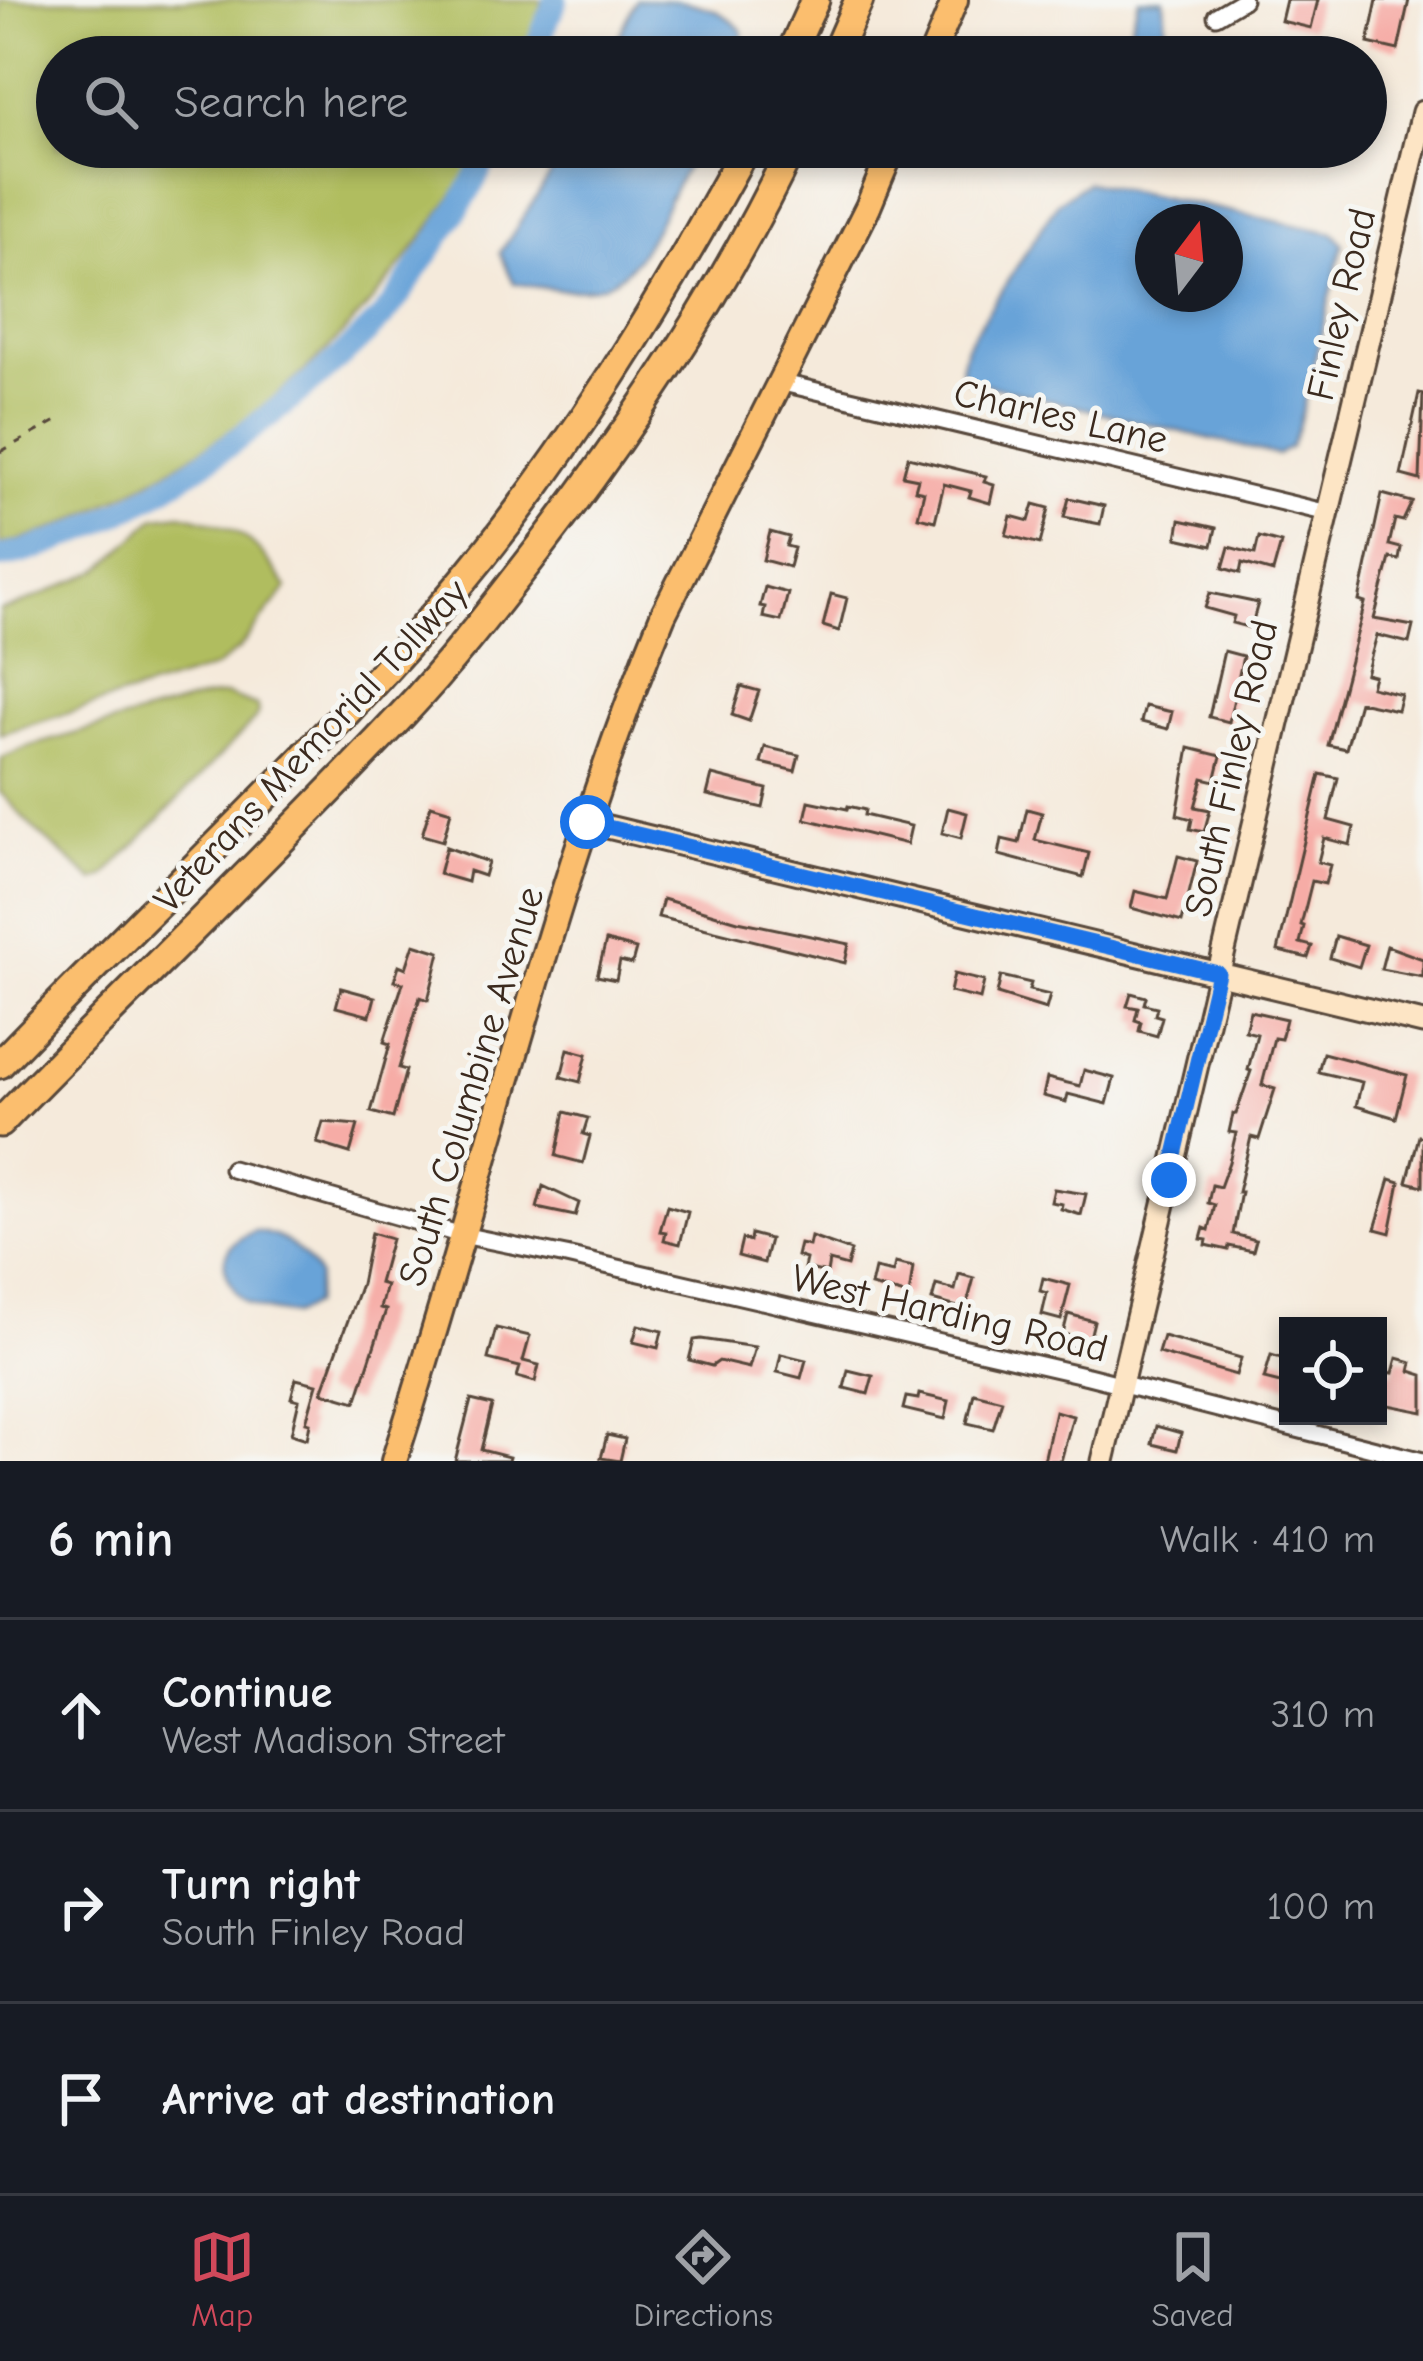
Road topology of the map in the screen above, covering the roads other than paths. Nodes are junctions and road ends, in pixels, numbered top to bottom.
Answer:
1 (815, 0) edge
2 (859, 0) edge
3 (955, 0) edge
4 (1243, 0) edge
5 (1216, 16) dead end
6 (799, 36) edge
7 (843, 36) edge
8 (940, 36) edge
9 (1423, 112) edge
10 (735, 168) edge
11 (781, 168) edge
12 (884, 168) edge
13 (779, 382) junction
14 (1328, 512) junction
15 (587, 822) junction
16 (1218, 973) junction
17 (1423, 1023) edge
18 (0, 1064) edge
19 (0, 1123) edge
20 (232, 1169) dead end
21 (461, 1235) junction
22 (1121, 1386) junction
23 (1423, 1460) edge
24 (394, 1461) edge
25 (1103, 1461) edge

1 - 6 highway
2 - 7 highway
3 - 8 main road
4 - 5 street
9 - 14 main road, Finley Road
10 - 18 highway, Veterans Memorial Tollway
11 - 19 highway, Veterans Memorial Tollway
12 - 13 main road, South Columbine Avenue
13 - 14 street, Charles Lane
13 - 15 main road, South Columbine Avenue
14 - 16 main road, South Finley Road
15 - 16 main road
15 - 21 main road, South Columbine Avenue
16 - 17 main road
16 - 22 main road, South Finley Road
20 - 21 street, West Harding Road
21 - 22 street, West Harding Road
21 - 24 main road, South Columbine Avenue
22 - 23 street, West Harding Road
22 - 25 main road, South Finley Road

